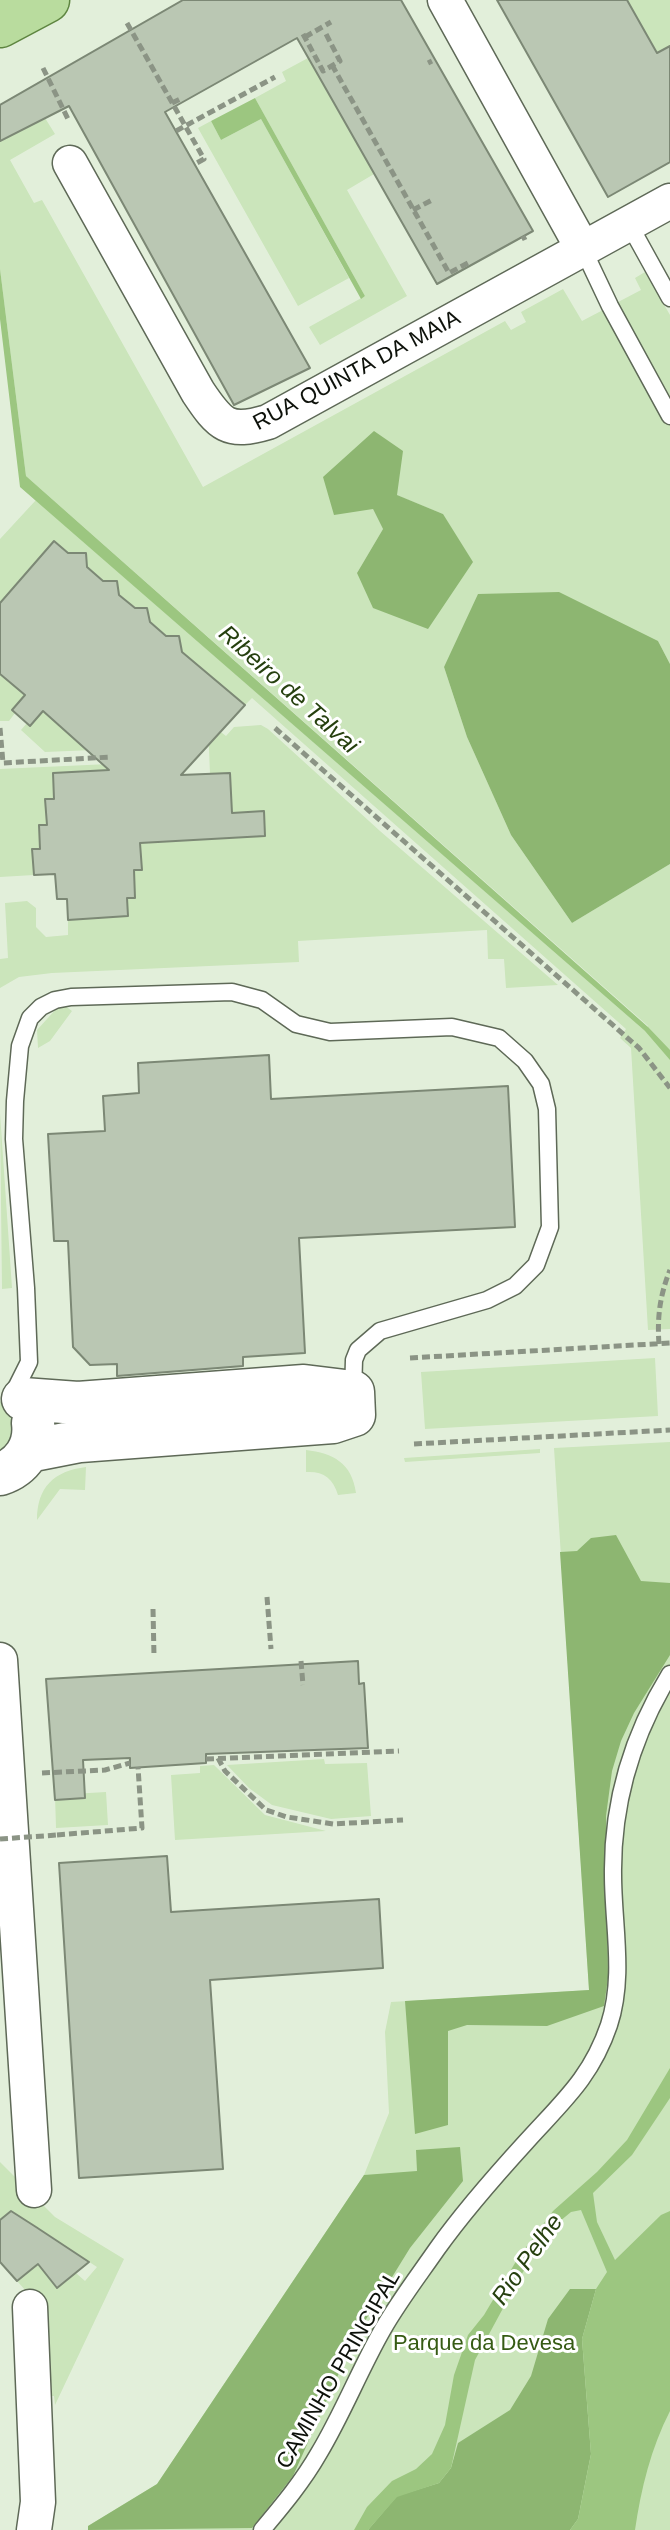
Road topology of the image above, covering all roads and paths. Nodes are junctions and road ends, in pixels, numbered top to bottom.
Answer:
1 (47, 0) edge
2 (445, 0) edge
3 (331, 22) dead end
4 (127, 23) dead end
5 (0, 25) edge
6 (326, 34) dead end
7 (332, 65) junction
8 (43, 68) dead end
9 (275, 77) dead end
10 (182, 98) dead end
11 (172, 103) junction
12 (69, 121) dead end
13 (176, 131) dead end
14 (70, 163) dead end
15 (195, 164) dead end
16 (432, 200) dead end
17 (670, 201) edge
18 (413, 210) junction
19 (629, 224) junction
20 (583, 249) junction
21 (468, 263) dead end
22 (670, 298) edge
23 (670, 416) edge
24 (0, 728) edge
25 (275, 728) dead end
26 (111, 757) dead end
27 (670, 1088) edge
28 (670, 1270) edge
29 (670, 1343) edge
30 (659, 1344) junction
31 (410, 1358) dead end
32 (12, 1392) edge
33 (353, 1392) junction
34 (670, 1430) edge
35 (414, 1444) dead end
36 (14, 1463) edge
37 (267, 1597) dead end
38 (153, 1609) dead end
39 (271, 1649) dead end
40 (154, 1656) dead end
41 (0, 1660) edge
42 (301, 1661) dead end
43 (670, 1674) edge
44 (303, 1685) dead end
45 (399, 1751) dead end
46 (218, 1758) junction
47 (206, 1759) dead end
48 (130, 1763) dead end
49 (138, 1767) dead end
50 (42, 1773) dead end
51 (403, 1820) dead end
52 (0, 1839) edge
53 (34, 2190) dead end
54 (30, 2307) dead end
55 (34, 2530) edge
56 (262, 2530) edge

1 - 5 main road
2 - 20 street
3 - 7 path
4 - 11 path
6 - 7 path
7 - 18 path
8 - 12 path
9 - 13 path
10 - 11 path
11 - 15 path
14 - 20 street, RUA QUINTA DA MAIA
16 - 18 path
17 - 19 street, RUA QUINTA DA MAIA
18 - 21 path
19 - 20 street, RUA QUINTA DA MAIA
19 - 22 lane
20 - 23 lane
24 - 26 path
25 - 27 path
28 - 30 path
29 - 30 path
30 - 31 path
32 - 33 street
32 - 33 lane
32 - 36 street
33 - 36 street
34 - 35 path
37 - 39 path
38 - 40 path
41 - 53 street
42 - 44 path
43 - 56 lane, CAMINHO PRINCIPAL
45 - 46 path
46 - 47 path
46 - 51 path
48 - 50 path
49 - 52 path, bridge
54 - 55 street

